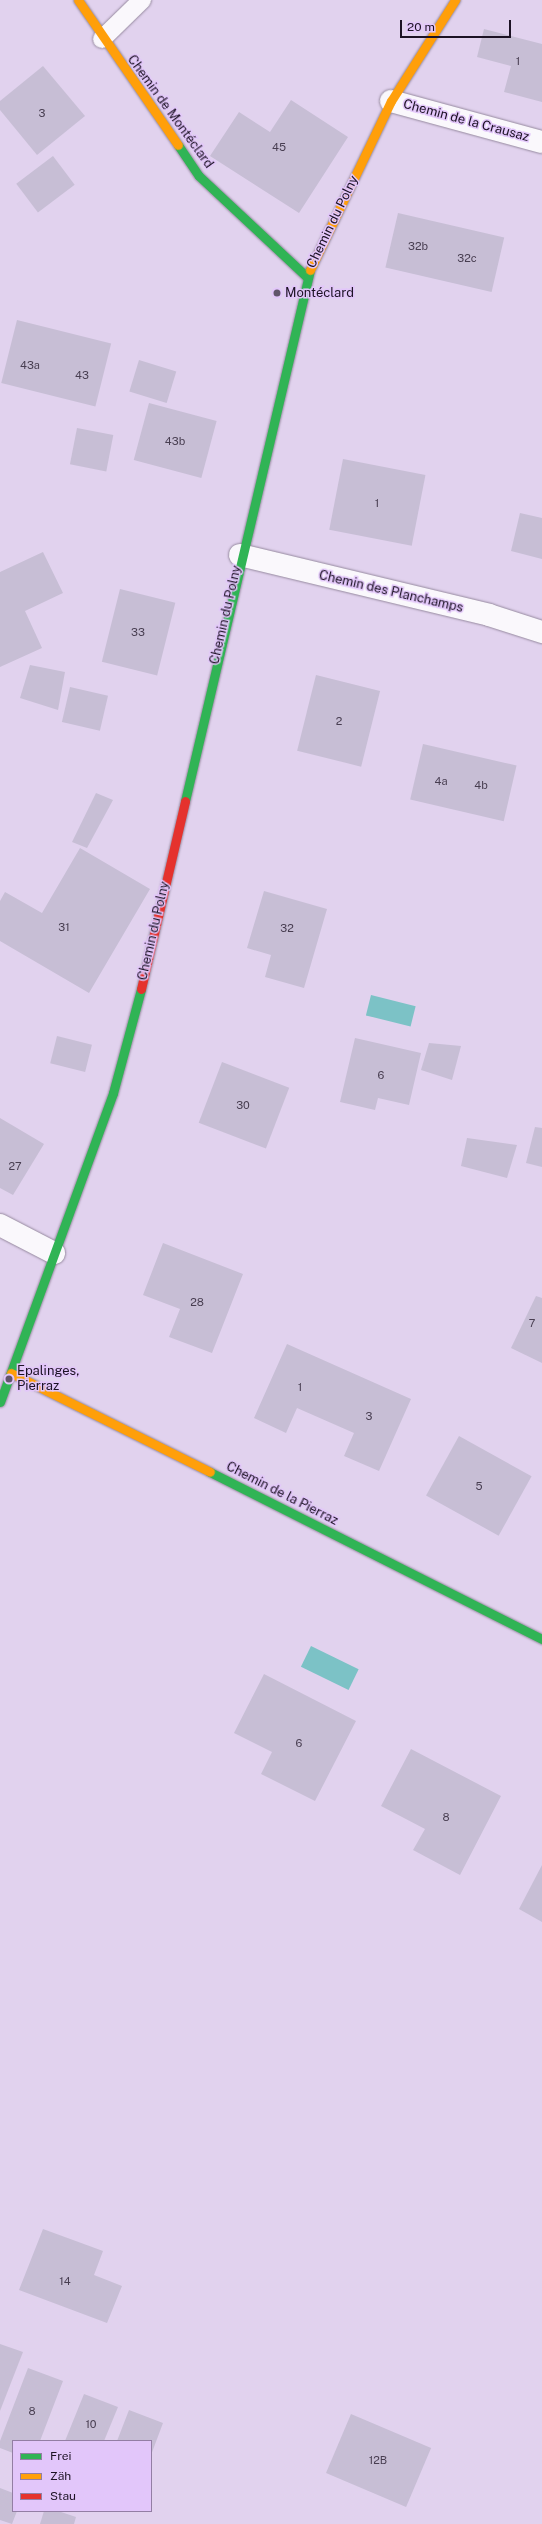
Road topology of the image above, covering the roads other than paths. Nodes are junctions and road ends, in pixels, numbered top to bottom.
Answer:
1 (78, 0) edge
2 (142, 0) edge
3 (455, 0) edge
4 (102, 39) junction
5 (391, 101) junction
6 (542, 142) edge
7 (307, 277) junction
8 (240, 555) junction
9 (542, 632) edge
10 (0, 1225) edge
11 (54, 1253) junction
12 (11, 1373) junction
13 (0, 1402) edge
14 (542, 1639) edge

1 - 4 street, Chemin de Montéclard
2 - 4 lane
3 - 5 street, Chemin du Polny
4 - 7 street, Chemin de Montéclard
5 - 6 street, Chemin de la Crausaz
5 - 7 street, Chemin du Polny
7 - 8 street, Chemin du Polny
8 - 9 street, Chemin des Planchamps
8 - 11 street, Chemin du Polny
10 - 11 street
11 - 12 street, Chemin du Polny
12 - 13 street, Chemin du Polny
12 - 14 street, Chemin de la Pierraz

